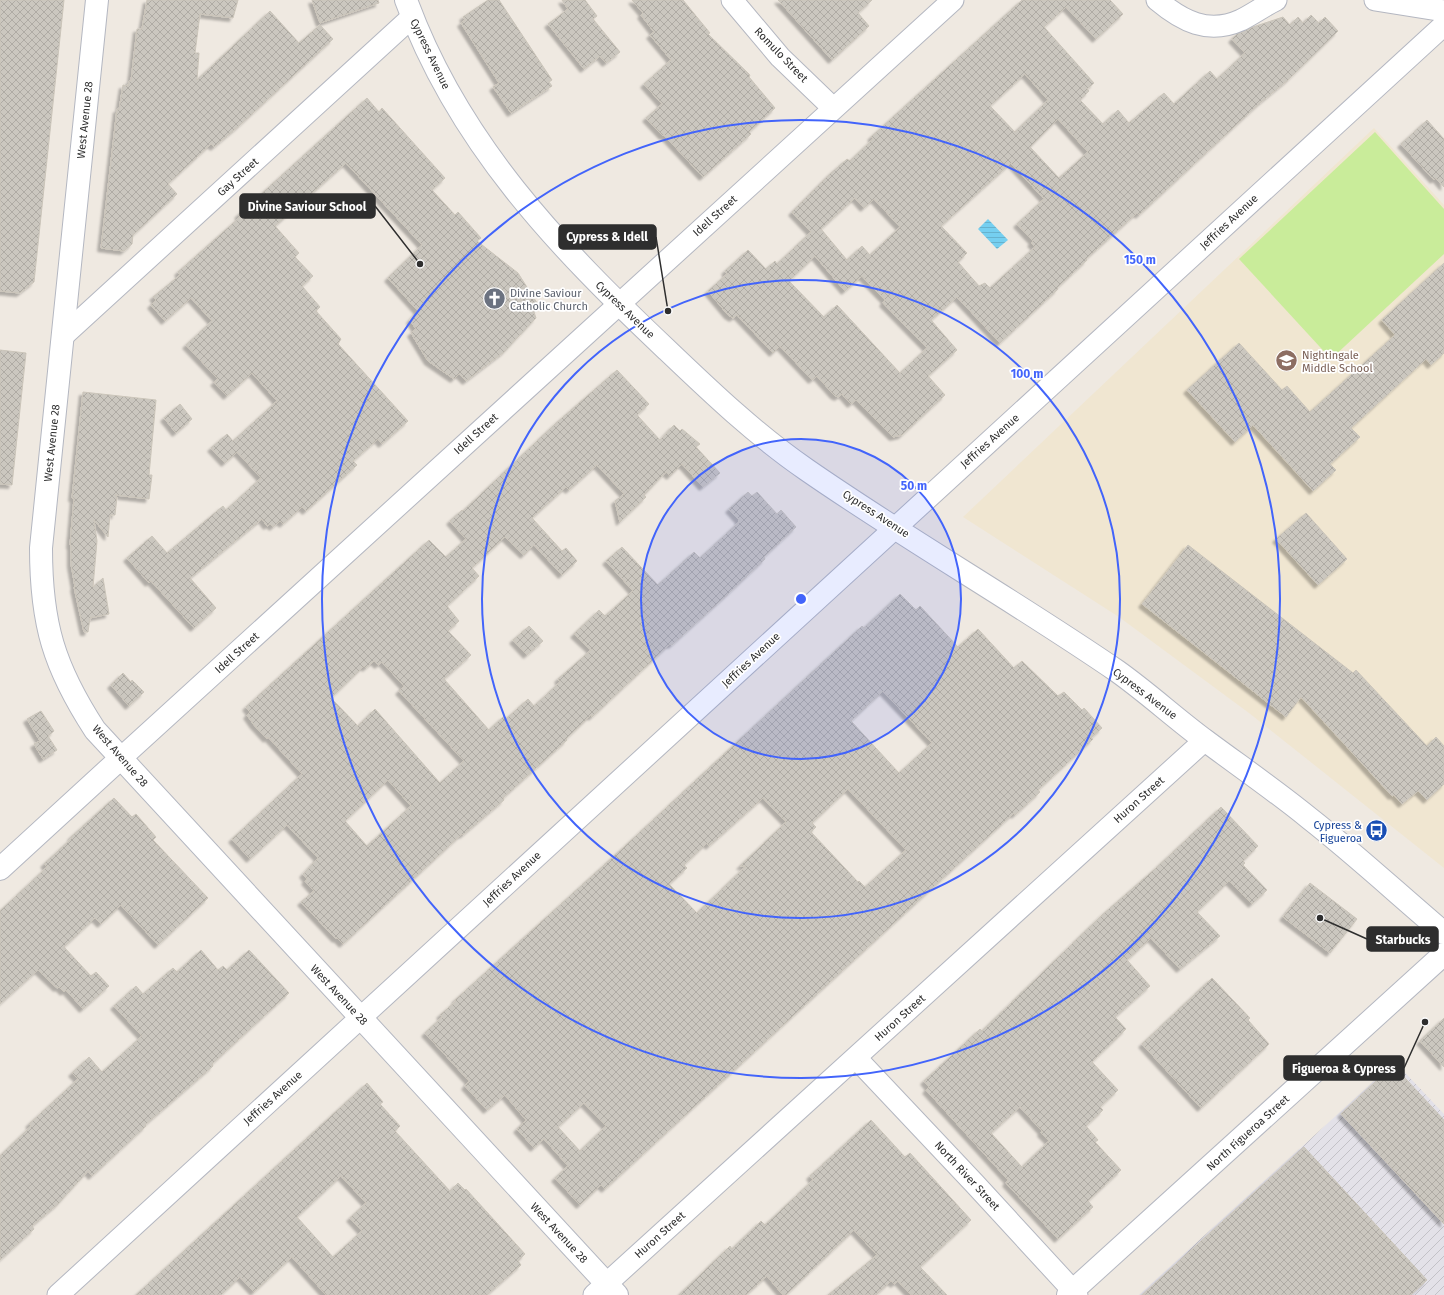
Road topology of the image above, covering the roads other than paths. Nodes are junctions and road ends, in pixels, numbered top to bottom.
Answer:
1 (97, 0) edge
2 (732, 0) edge
3 (953, 0) edge
4 (1157, 0) edge
5 (1276, 0) edge
6 (1375, 0) edge
7 (409, 9) edge
8 (1444, 11) edge
9 (1444, 25) edge
10 (833, 108) junction
11 (618, 304) junction
12 (63, 336) junction
13 (896, 527) junction
14 (1204, 740) junction
15 (121, 758) junction
16 (0, 869) edge
17 (1444, 933) edge
18 (1444, 954) edge
19 (360, 1018) junction
20 (856, 1058) junction
21 (606, 1291) edge
22 (1073, 1294) edge
23 (58, 1295) edge

1 - 12 street, West Avenue 28
2 - 10 street, Romulo Street
3 - 10 street, Idell Street
4 - 5 street
6 - 8 street
7 - 11 street, Cypress Avenue
7 - 12 street, Gay Street
9 - 13 street, Jeffries Avenue
10 - 11 street, Idell Street
11 - 13 street, Cypress Avenue
11 - 15 street, Idell Street
12 - 15 street, West Avenue 28
13 - 14 street, Cypress Avenue
13 - 19 street, Jeffries Avenue
14 - 17 street, Cypress Avenue
14 - 20 street, Huron Street
15 - 16 street, Idell Street
15 - 19 street, West Avenue 28
18 - 22 street, North Figueroa Street
19 - 21 street, West Avenue 28
19 - 23 street, Jeffries Avenue
20 - 21 street, Huron Street
20 - 22 street, North River Street

